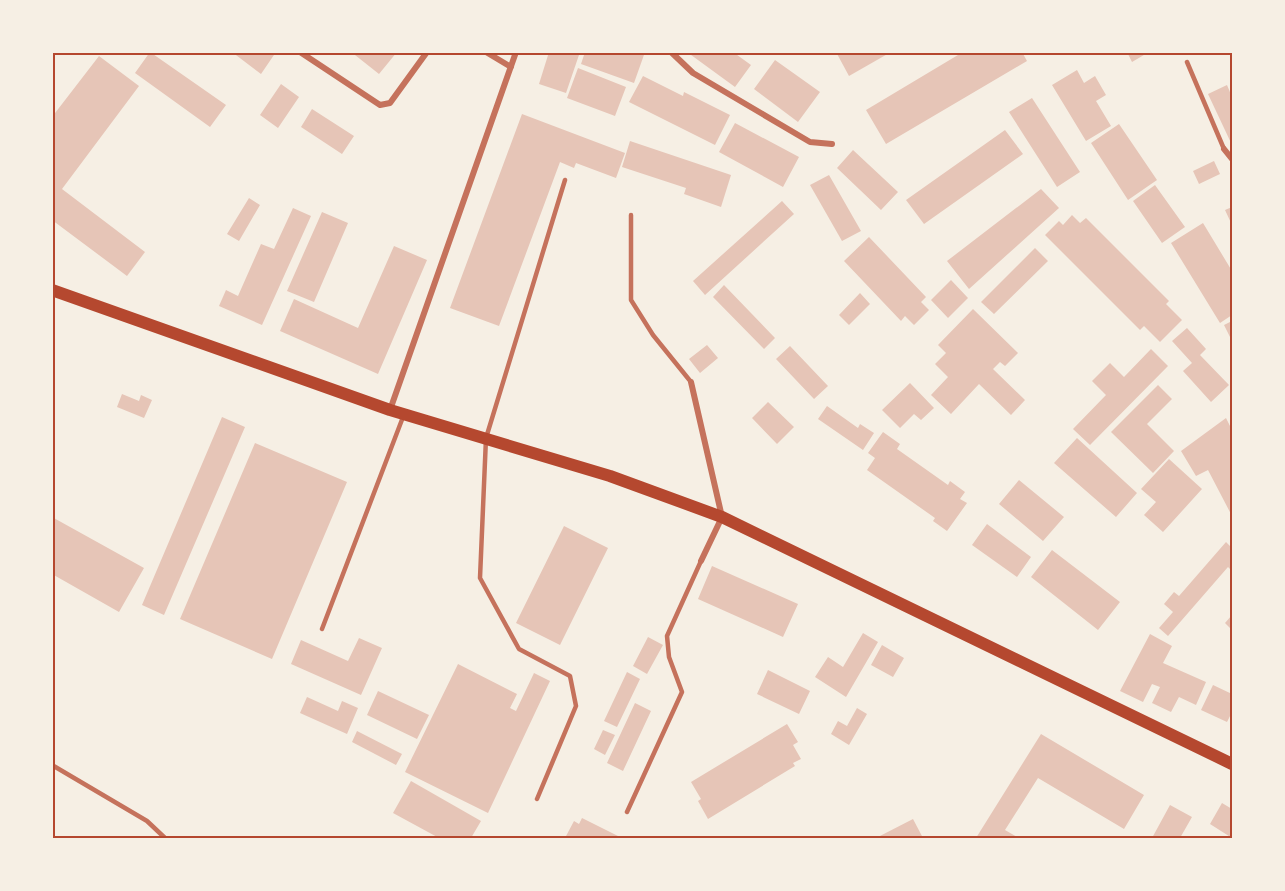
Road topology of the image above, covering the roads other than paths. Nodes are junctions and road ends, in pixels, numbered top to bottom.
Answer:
1 (300, 52) edge
2 (427, 52) edge
3 (486, 52) edge
4 (516, 52) edge
5 (671, 52) edge
6 (1187, 62) dead end
7 (511, 68) junction
8 (832, 144) dead end
9 (1224, 149) joint
10 (1233, 159) edge
11 (565, 180) dead end
12 (631, 215) dead end
13 (52, 290) edge
14 (692, 382) joint
15 (390, 410) junction
16 (404, 414) junction
17 (486, 438) junction
18 (722, 517) junction
19 (700, 561) joint
20 (322, 629) dead end
21 (1233, 764) edge
22 (52, 765) edge
23 (537, 799) dead end
24 (627, 812) dead end
25 (165, 838) edge

1 - 2 street
3 - 7 street
4 - 7 street
5 - 8 street
6 - 9 lane
7 - 15 street
9 - 10 street
11 - 17 lane
12 - 14 lane
13 - 15 main road
14 - 18 street
15 - 16 main road
16 - 17 main road
16 - 20 lane
17 - 18 main road
17 - 23 lane
18 - 19 street
18 - 21 main road
19 - 24 lane
22 - 25 lane

